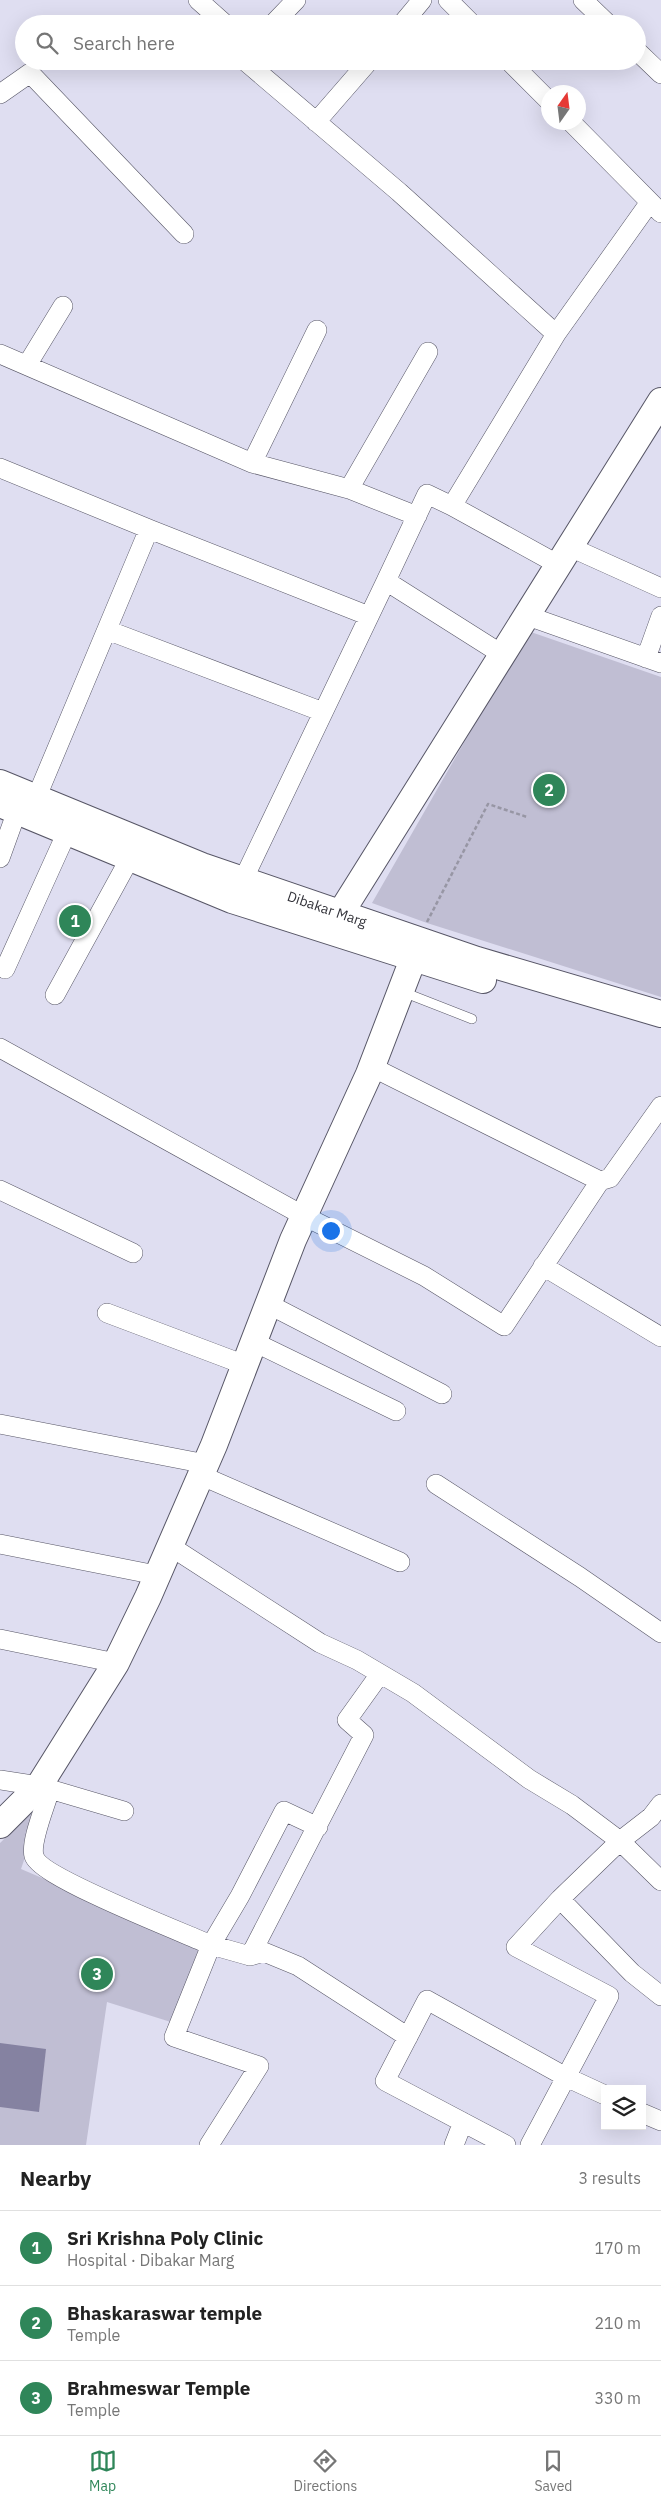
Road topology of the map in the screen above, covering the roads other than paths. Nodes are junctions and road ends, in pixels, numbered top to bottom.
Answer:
1 (198, 0) edge
2 (296, 0) edge
3 (422, 0) edge
4 (448, 0) edge
5 (583, 0) edge
6 (215, 15) edge
7 (282, 15) edge
8 (410, 15) edge
9 (463, 15) edge
10 (599, 15) edge
11 (646, 60) edge
12 (255, 70) edge
13 (361, 70) edge
14 (519, 70) edge
15 (661, 74) edge
16 (541, 93) edge
17 (0, 94) edge
18 (316, 122) junction
19 (579, 130) edge
20 (655, 207) edge
21 (184, 234) dead end
22 (63, 306) dead end
23 (317, 330) dead end
24 (556, 334) junction
25 (428, 352) dead end
26 (0, 354) edge
27 (27, 365) junction
28 (659, 408) edge
29 (252, 463) junction
30 (0, 468) edge
31 (349, 490) junction
32 (452, 506) junction
33 (417, 516) junction
34 (149, 529) junction
35 (564, 556) junction
36 (386, 581) junction
37 (661, 588) edge
38 (369, 616) junction
39 (528, 616) junction
40 (661, 616) edge
41 (107, 630) junction
42 (503, 655) junction
43 (653, 661) edge
44 (323, 712) junction
45 (0, 784) edge
46 (21, 807) edge
47 (66, 832) junction
48 (0, 858) edge
49 (130, 858) junction
50 (243, 880) junction
51 (340, 914) junction
52 (416, 950) junction
53 (5, 970) dead end
54 (400, 991) junction
55 (55, 994) dead end
56 (661, 1014) edge
57 (472, 1019) dead end
58 (661, 1033) edge
59 (0, 1048) edge
60 (372, 1066) junction
61 (661, 1106) edge
62 (600, 1181) junction
63 (0, 1190) edge
64 (304, 1216) junction
65 (133, 1253) dead end
66 (543, 1266) junction
67 (268, 1304) junction
68 (108, 1313) dead end
69 (661, 1337) edge
70 (249, 1353) junction
71 (442, 1394) dead end
72 (396, 1411) dead end
73 (0, 1424) edge
74 (203, 1470) junction
75 (436, 1484) dead end
76 (0, 1544) edge
77 (170, 1546) junction
78 (400, 1562) dead end
79 (156, 1575) junction
80 (661, 1633) edge
81 (0, 1639) edge
82 (116, 1663) junction
83 (380, 1674) junction
84 (0, 1780) edge
85 (45, 1787) junction
86 (661, 1804) edge
87 (124, 1811) dead end
88 (0, 1825) edge
89 (318, 1827) junction
90 (620, 1841) junction
91 (661, 1880) edge
92 (560, 1899) junction
93 (211, 1945) junction
94 (250, 1956) junction
95 (661, 1996) edge
96 (408, 2037) junction
97 (566, 2077) junction
98 (601, 2093) edge
99 (646, 2115) edge
100 (661, 2121) edge
101 (463, 2122) junction
102 (210, 2145) edge
103 (454, 2145) edge
104 (506, 2145) edge
105 (530, 2145) edge

1 - 6 street
2 - 7 street
3 - 8 street
4 - 9 street
5 - 10 street
11 - 15 street
12 - 18 street
13 - 18 street
14 - 16 street
17 - 21 street
18 - 24 street
19 - 20 street
20 - 24 street
22 - 27 street
23 - 29 street
24 - 32 street
25 - 31 street
26 - 27 street
27 - 29 street
28 - 35 street
29 - 31 street
30 - 34 street
31 - 33 street
32 - 33 street
32 - 35 street
33 - 36 street
34 - 38 street
34 - 41 street
35 - 37 street
35 - 39 street
36 - 38 street
36 - 42 street
38 - 44 street
39 - 42 street
39 - 43 street
40 - 43 street
41 - 44 street
41 - 46 street
42 - 51 street
44 - 50 street
45 - 46 street, Dibakar Marg
46 - 47 street, Dibakar Marg
46 - 48 street
46 - 50 street, Dibakar Marg
47 - 49 street, Dibakar Marg
47 - 53 street
49 - 52 street, Dibakar Marg
49 - 55 street
50 - 51 street, Dibakar Marg
51 - 52 street, Dibakar Marg
52 - 54 street
52 - 56 street, Dibakar Marg
52 - 58 street, Dibakar Marg
54 - 57 lane
54 - 60 street
59 - 64 street
60 - 62 street
60 - 64 street
61 - 62 street
62 - 66 street
63 - 65 street
64 - 66 street
64 - 67 street
66 - 69 street
67 - 70 street
67 - 71 street
68 - 70 street
70 - 72 street
70 - 74 street
73 - 74 street
74 - 77 street
74 - 78 street
75 - 80 street
76 - 79 street
77 - 79 street
77 - 83 street
79 - 82 street
81 - 82 street
82 - 85 street
83 - 89 street
83 - 90 street
84 - 85 street
85 - 87 street
85 - 88 street
85 - 93 street
86 - 90 street
89 - 93 street
89 - 94 street
90 - 91 street
90 - 92 street
92 - 95 street
92 - 97 street
93 - 94 street
93 - 102 street
94 - 96 street
96 - 97 street
96 - 101 street
97 - 98 street
97 - 105 street
99 - 100 street
101 - 103 street
101 - 104 street

